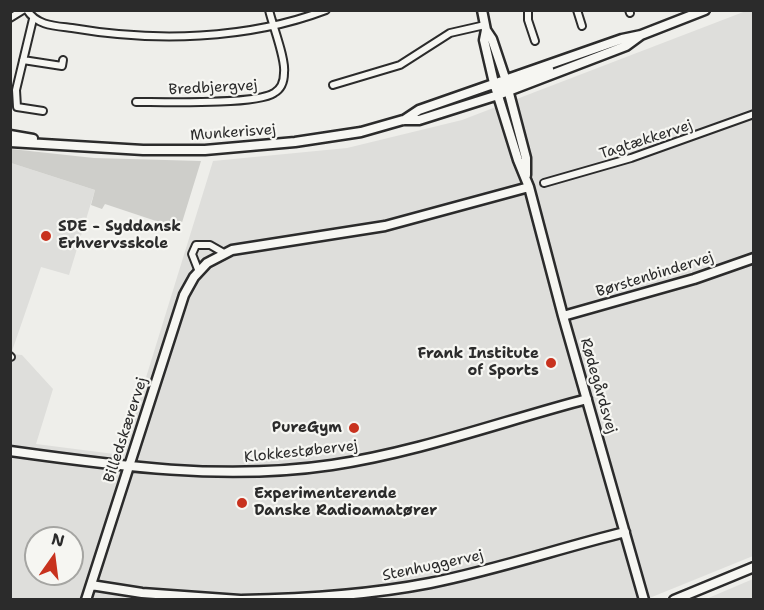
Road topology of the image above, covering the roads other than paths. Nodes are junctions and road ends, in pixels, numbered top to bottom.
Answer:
1 (25, 10) edge
2 (270, 10) edge
3 (326, 10) edge
4 (482, 10) edge
5 (528, 10) edge
6 (577, 10) edge
7 (705, 10) edge
8 (10, 18) edge
9 (33, 19) junction
10 (272, 25) junction
11 (582, 26) dead end
12 (485, 30) junction
13 (640, 35) junction
14 (535, 41) dead end
15 (23, 60) junction
16 (63, 60) dead end
17 (333, 85) dead end
18 (501, 87) junction
19 (13, 89) edge
20 (136, 102) dead end
21 (43, 111) dead end
22 (753, 114) edge
23 (403, 120) junction
24 (10, 135) edge
25 (10, 142) edge
26 (63, 145) junction
27 (528, 183) junction
28 (544, 183) dead end
29 (224, 253) junction
30 (753, 258) edge
31 (199, 272) junction
32 (563, 316) junction
33 (587, 399) junction
34 (10, 452) edge
35 (129, 467) junction
36 (625, 532) junction
37 (753, 567) edge
38 (91, 585) junction
39 (86, 600) edge
40 (241, 600) edge
41 (644, 600) edge
42 (674, 600) edge

1 - 8 street
1 - 9 street
2 - 10 street, Bredbjergvej
3 - 10 street
4 - 12 street, Rødegårdsvej
5 - 14 street
6 - 11 street
7 - 13 street, Munkerisvej
9 - 10 street
9 - 15 street
10 - 20 street, Bredbjergvej
12 - 17 street
12 - 18 street, Rødegårdsvej
13 - 18 street, Munkerisvej
13 - 18 street, Munkerisvej
15 - 16 street
15 - 19 street
18 - 23 street, Munkerisvej
18 - 23 street, Munkerisvej
18 - 27 street, Rødegårdsvej
18 - 27 street, Rødegårdsvej
19 - 21 street
22 - 28 street, Tagtækkervej
23 - 26 street, Munkerisvej
24 - 26 street, Munkerisvej
25 - 26 street, Munkerisvej
27 - 29 street, Billedskærervej
27 - 32 street, Rødegårdsvej
29 - 31 street, Billedskærervej
29 - 31 street, Billedskærervej
30 - 32 street, Børstenbindervej
31 - 35 street, Billedskærervej
32 - 33 street, Rødegårdsvej
33 - 35 street, Klokkestøbervej
33 - 36 street, Rødegårdsvej
34 - 35 street, Klokkestøbervej
35 - 38 street, Billedskærervej
36 - 40 street, Stenhuggervej
36 - 41 street, Rødegårdsvej
37 - 42 street
38 - 39 street, Billedskærervej
38 - 40 street, Stenhuggervej

